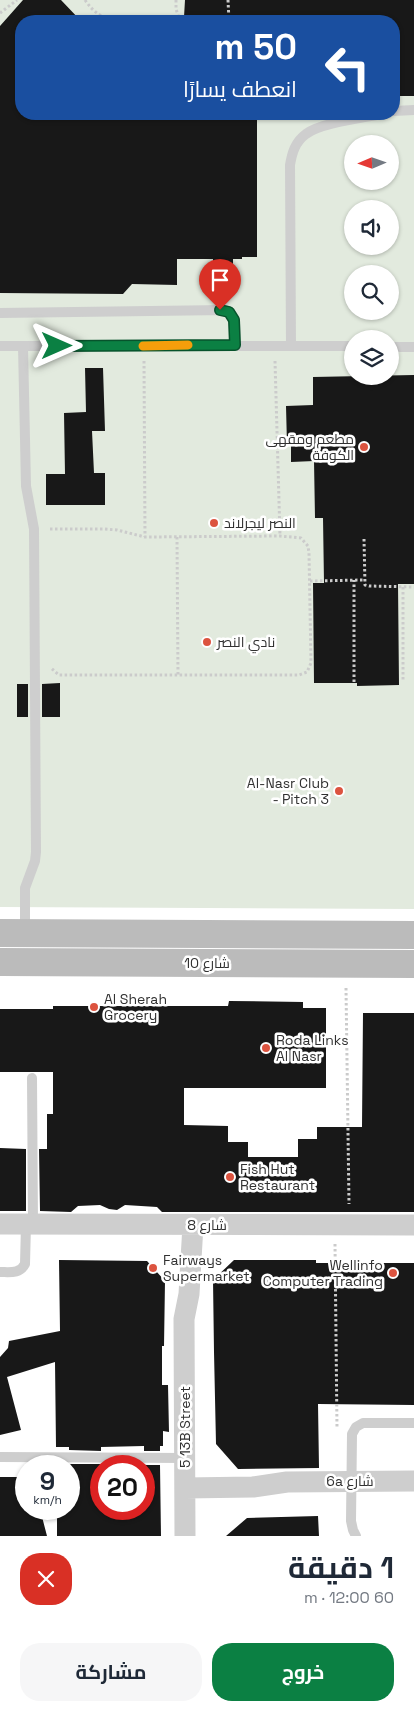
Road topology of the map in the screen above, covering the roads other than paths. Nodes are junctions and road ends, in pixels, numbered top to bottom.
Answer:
1 (414, 110) edge
2 (400, 111) edge
3 (350, 120) edge
4 (0, 313) edge
5 (235, 345) junction
6 (0, 346) edge
7 (23, 346) junction
8 (291, 346) junction
9 (344, 346) edge
10 (399, 347) edge
11 (414, 347) edge
12 (12, 933) edge
13 (414, 935) edge
14 (0, 962) edge
15 (414, 964) edge
16 (32, 1078) dead end
17 (0, 1224) edge
18 (29, 1224) junction
19 (186, 1224) junction
20 (414, 1225) edge
21 (0, 1272) edge
22 (414, 1423) edge
23 (0, 1457) edge
24 (185, 1474) junction
25 (351, 1481) junction
26 (414, 1481) edge
27 (185, 1536) edge
28 (356, 1536) edge

1 - 2 lane
3 - 8 lane
4 - 5 lane
5 - 7 lane
5 - 8 lane
6 - 7 lane
7 - 12 lane
8 - 9 lane
10 - 11 lane
12 - 13 main road, شارع 10
14 - 15 main road, شارع 10
16 - 18 lane
17 - 18 street, شارع 8
18 - 19 street, شارع 8
18 - 21 lane
19 - 20 street, شارع 8
19 - 24 street, 5 13B Street
22 - 25 lane
23 - 24 lane
24 - 25 street, 6a شارع
24 - 27 street, 5 13B Street
25 - 26 street, 6a شارع
25 - 28 lane

